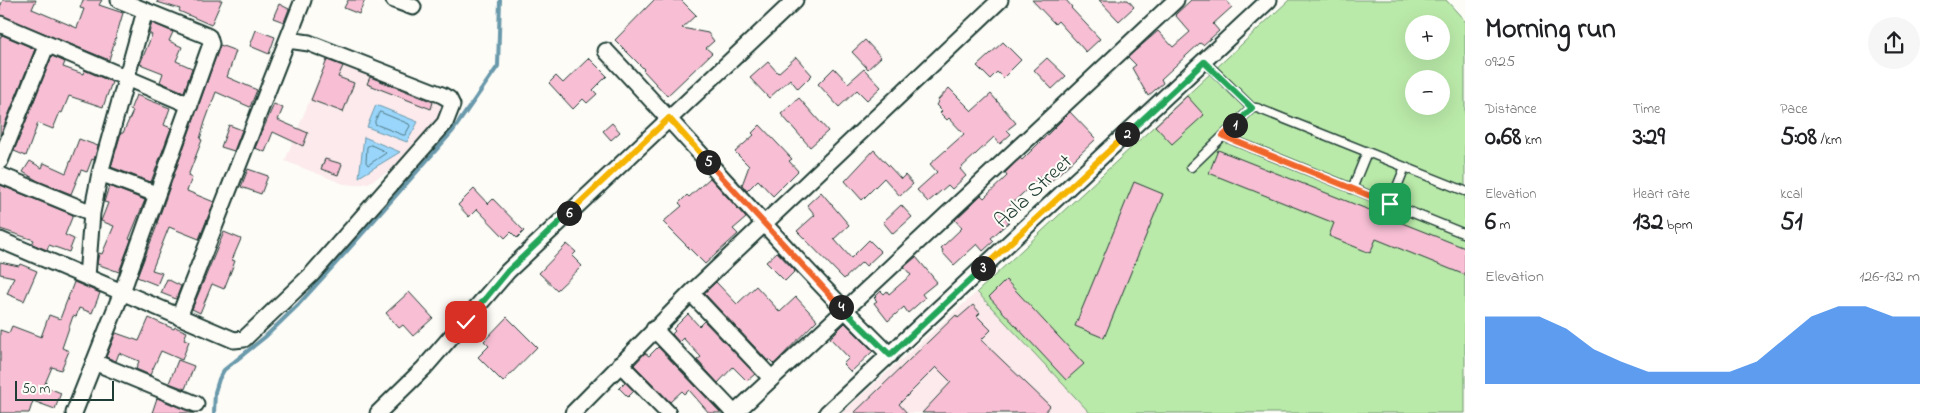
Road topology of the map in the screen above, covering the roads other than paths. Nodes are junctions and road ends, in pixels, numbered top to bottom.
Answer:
1 (119, 0) edge
2 (303, 0) edge
3 (394, 0) edge
4 (795, 0) edge
5 (1000, 0) edge
6 (1176, 0) edge
7 (1269, 0) edge
8 (412, 7) dead end
9 (145, 11) junction
10 (0, 24) edge
11 (288, 40) junction
12 (47, 44) junction
13 (606, 51) dead end
14 (1204, 62) junction
15 (126, 76) junction
16 (190, 105) junction
17 (1252, 108) junction
18 (669, 118) junction
19 (1223, 136) junction
20 (1368, 152) junction
21 (0, 161) edge
22 (1191, 167) dead end
23 (1405, 167) junction
24 (100, 173) junction
25 (0, 175) edge
26 (1352, 189) junction
27 (1465, 191) edge
28 (156, 194) junction
29 (1390, 204) junction
30 (92, 213) junction
31 (764, 225) junction
32 (1465, 234) edge
33 (0, 240) edge
34 (87, 277) junction
35 (122, 292) junction
36 (691, 293) junction
37 (844, 310) junction
38 (179, 317) junction
39 (654, 329) junction
40 (890, 355) junction
41 (94, 362) junction
42 (620, 364) junction
43 (770, 378) junction
44 (196, 404) dead end
45 (79, 411) edge
46 (378, 413) edge
47 (573, 413) edge
48 (668, 413) edge
49 (734, 413) edge
50 (827, 413) edge

1 - 9 street
2 - 11 street
3 - 8 street
4 - 18 street
5 - 31 street
6 - 37 street
7 - 14 street, Aala Street
9 - 15 street
9 - 16 street
10 - 12 street
11 - 38 street
11 - 38 street
12 - 15 street
12 - 21 street
13 - 18 street
14 - 17 lane
14 - 40 street, Aala Street
15 - 16 street
15 - 24 street
16 - 28 street
17 - 19 lane
17 - 20 lane
18 - 31 street
18 - 46 street
19 - 22 lane
19 - 26 lane
20 - 23 lane
20 - 26 lane
23 - 27 lane
23 - 29 lane
24 - 28 street
24 - 30 street
25 - 30 street
26 - 29 lane
28 - 35 street
29 - 32 lane
30 - 34 street
31 - 36 street
31 - 37 street
33 - 34 street
34 - 35 street
35 - 38 street
35 - 41 street
36 - 39 street
36 - 43 street
37 - 40 street
37 - 43 street
39 - 42 street
39 - 49 street
40 - 50 street, Aala Street
41 - 44 street
41 - 45 street
42 - 47 street
42 - 48 street
43 - 49 street

